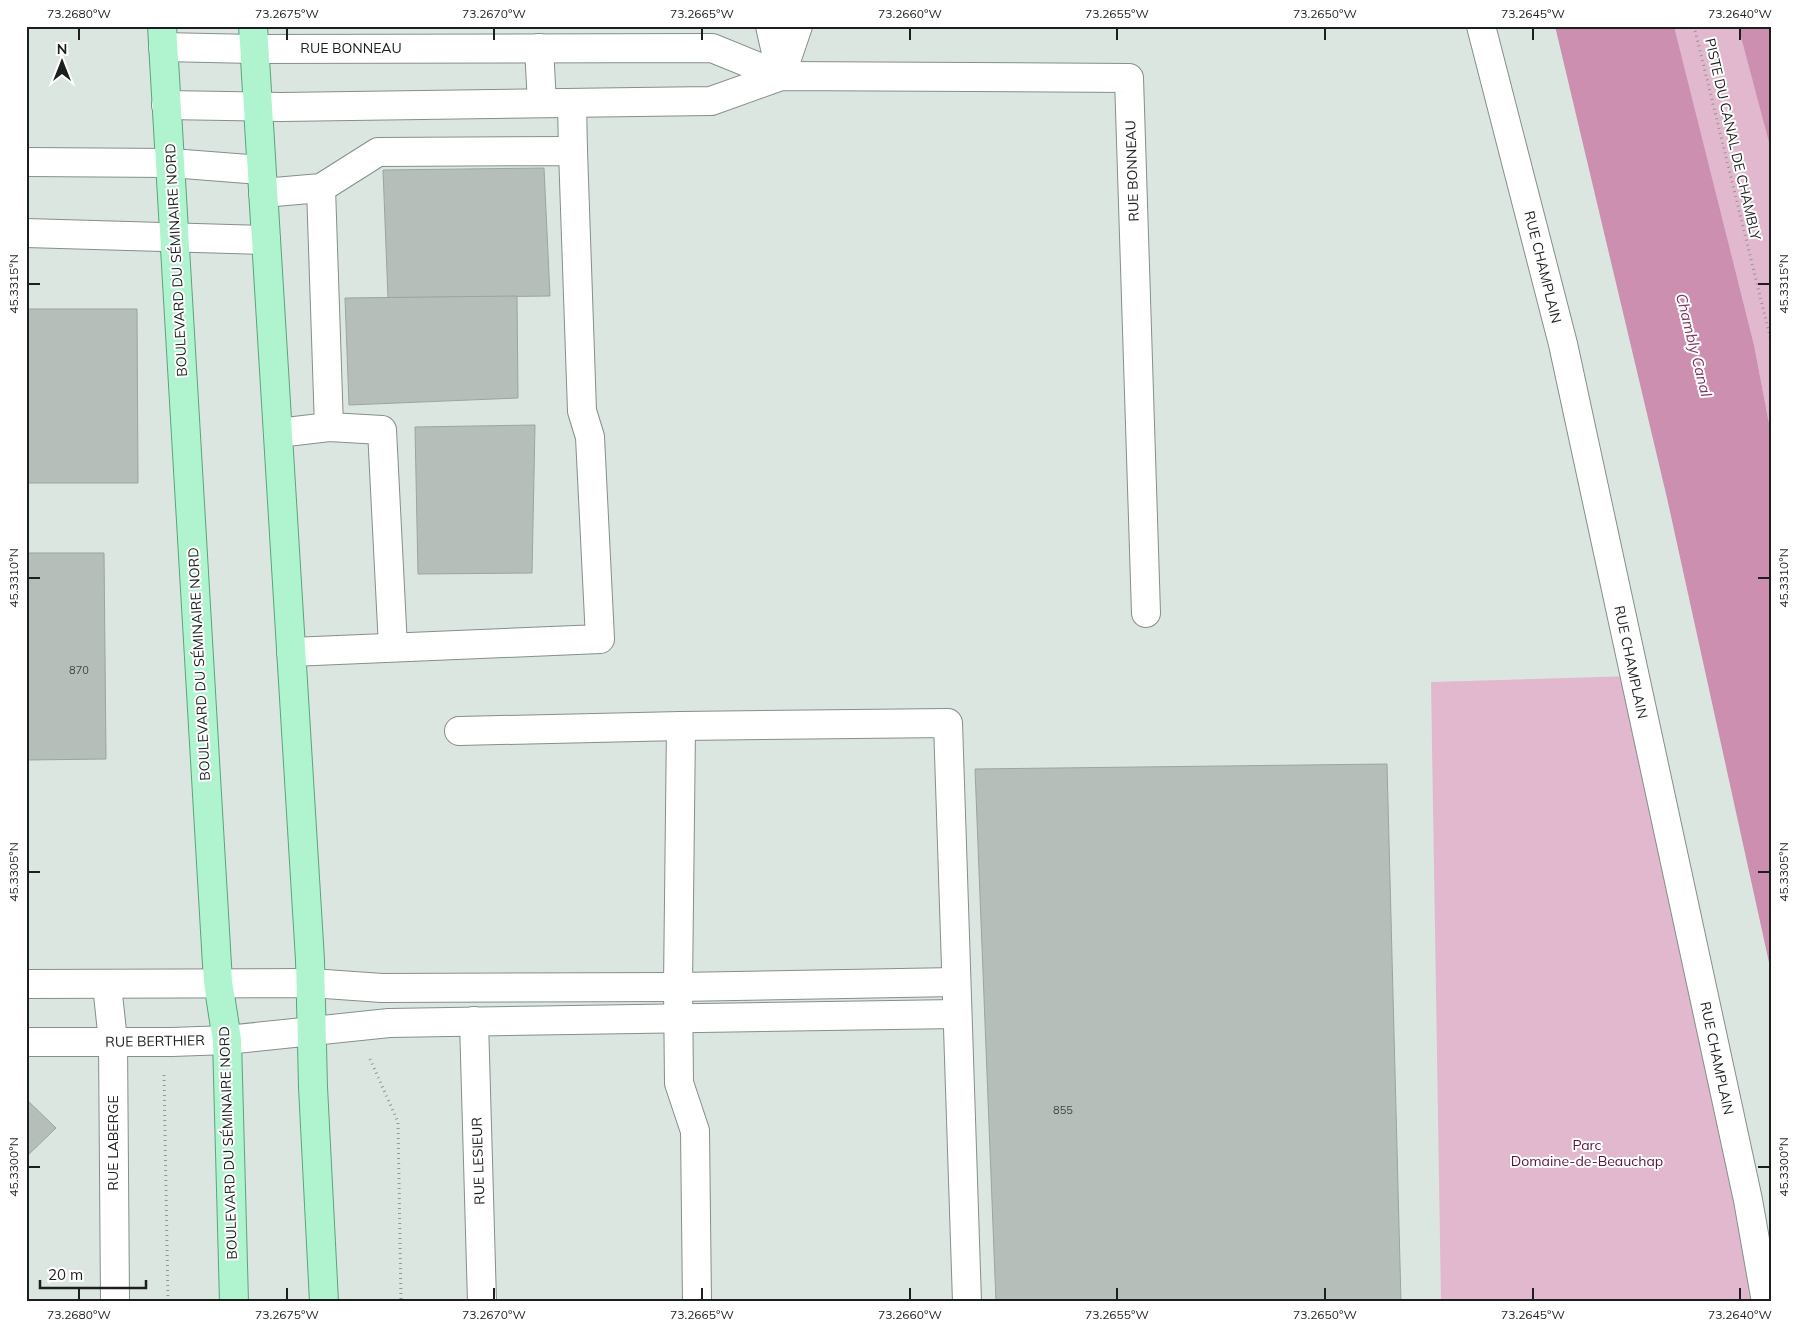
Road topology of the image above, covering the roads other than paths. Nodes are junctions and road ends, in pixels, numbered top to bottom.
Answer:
1 (770, 26) edge
2 (798, 26) edge
3 (1481, 26) edge
4 (162, 36) edge
5 (253, 37) edge
6 (539, 48) junction
7 (781, 76) junction
8 (542, 103) junction
9 (572, 103) junction
10 (166, 105) junction
11 (258, 107) junction
12 (573, 151) junction
13 (26, 162) edge
14 (171, 163) junction
15 (262, 182) junction
16 (321, 188) junction
17 (26, 233) edge
18 (174, 237) junction
19 (266, 240) junction
20 (330, 427) junction
21 (278, 433) junction
22 (1146, 613) dead end
23 (393, 647) junction
24 (291, 652) junction
25 (681, 726) junction
26 (460, 731) dead end
27 (218, 982) junction
28 (956, 982) junction
29 (311, 983) junction
30 (26, 984) edge
31 (107, 985) junction
32 (678, 987) junction
33 (957, 1014) junction
34 (679, 1018) junction
35 (474, 1021) junction
36 (312, 1030) junction
37 (227, 1040) junction
38 (113, 1041) junction
39 (26, 1042) edge
40 (115, 1302) edge
41 (234, 1302) edge
42 (324, 1302) edge
43 (482, 1302) edge
44 (698, 1302) edge
45 (967, 1302) edge
46 (1766, 1302) edge

1 - 7 street
2 - 7 street
3 - 46 street, RUE CHAMPLAIN
4 - 5 street, RUE BONNEAU
4 - 10 main road, BOULEVARD DU SÉMINAIRE NORD
5 - 6 street, RUE BONNEAU
5 - 11 main road
6 - 7 street, RUE BONNEAU
6 - 8 street
7 - 9 street, RUE BONNEAU
7 - 22 street, RUE BONNEAU
8 - 9 street, RUE BONNEAU
8 - 11 street, RUE BONNEAU
9 - 12 street
10 - 11 street, RUE BONNEAU
10 - 14 main road, BOULEVARD DU SÉMINAIRE NORD
11 - 15 main road
12 - 16 street
12 - 23 street
13 - 14 street
14 - 15 street
14 - 18 main road, BOULEVARD DU SÉMINAIRE NORD
15 - 16 street
15 - 19 main road
16 - 20 street
17 - 18 street
18 - 19 street
18 - 27 main road, BOULEVARD DU SÉMINAIRE NORD
19 - 21 main road
20 - 21 street
20 - 23 street
21 - 24 main road
23 - 24 street
24 - 29 main road
25 - 26 street
25 - 28 street
25 - 32 street
27 - 29 street
27 - 31 street
27 - 37 main road, BOULEVARD DU SÉMINAIRE NORD
28 - 32 street
28 - 33 street
29 - 32 street
29 - 36 main road
30 - 31 street
31 - 38 street, RUE LABERGE
32 - 34 street
33 - 34 street, RUE BERTHIER
33 - 45 street
34 - 35 street, RUE BERTHIER
34 - 44 street
35 - 36 street, RUE BERTHIER
35 - 43 street, RUE LESIEUR
36 - 37 street, RUE BERTHIER
36 - 42 main road
37 - 38 street, RUE BERTHIER
37 - 41 main road, BOULEVARD DU SÉMINAIRE NORD
38 - 39 street, RUE BERTHIER
38 - 40 street, RUE LABERGE

